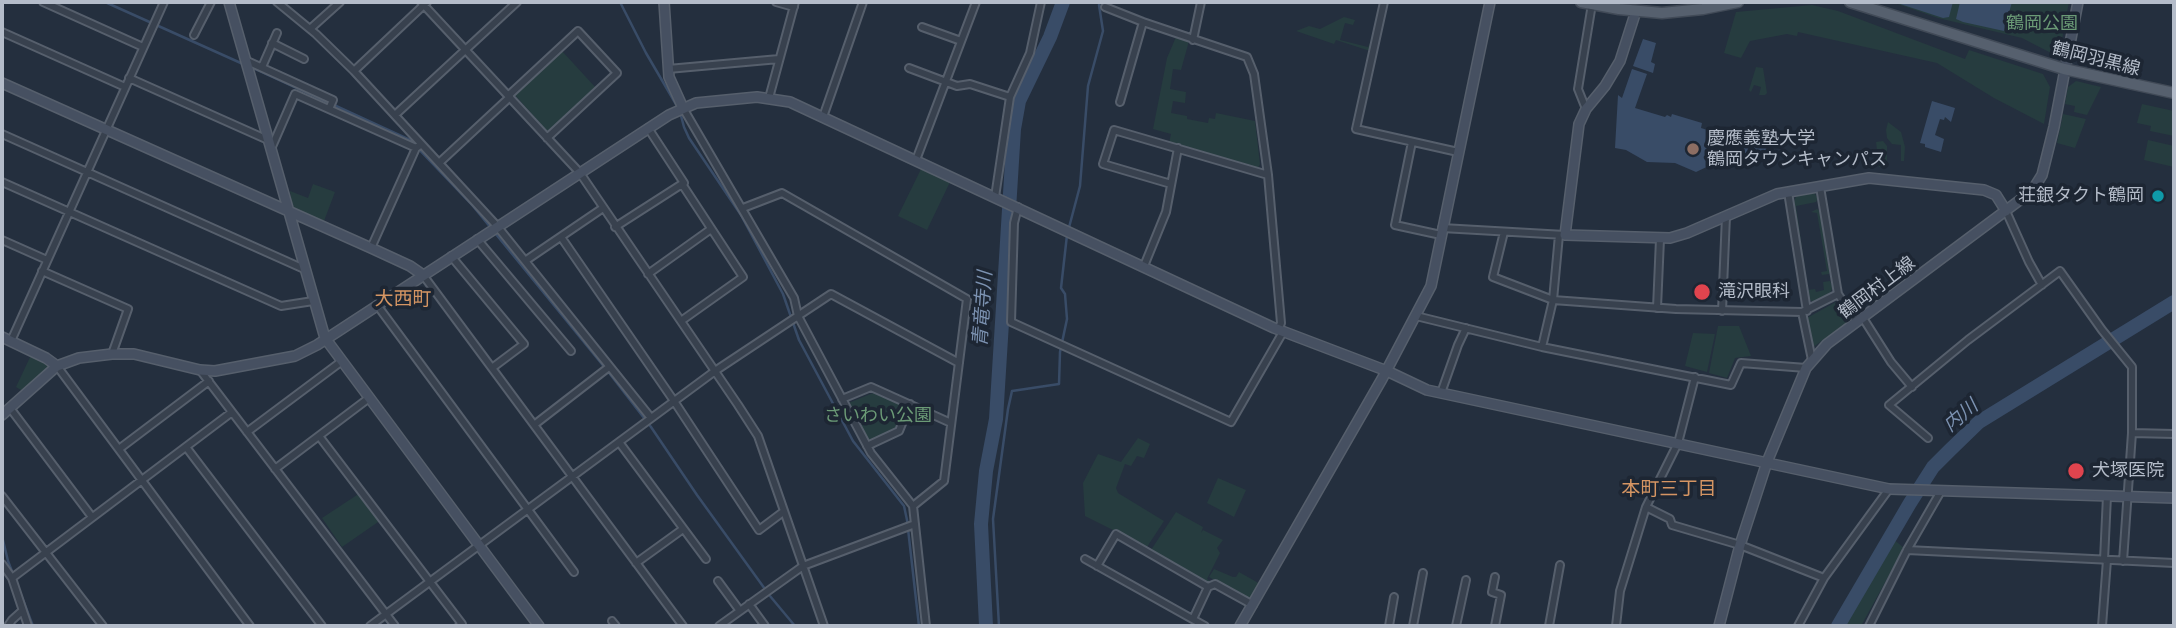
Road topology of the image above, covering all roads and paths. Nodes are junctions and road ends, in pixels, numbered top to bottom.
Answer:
1 (43, 2) edge
2 (164, 2) edge
3 (211, 2) edge
4 (229, 2) edge
5 (278, 2) edge
6 (340, 2) edge
7 (517, 2) edge
8 (664, 2) edge
9 (776, 2) edge
10 (863, 2) edge
11 (976, 2) edge
12 (1039, 2) edge
13 (1200, 2) edge
14 (1384, 2) edge
15 (1490, 2) edge
16 (1581, 2) edge
17 (1738, 2) edge
18 (1850, 2) edge
19 (2078, 2) edge
20 (424, 3) edge
21 (794, 4) edge
22 (1592, 4) junction
23 (1637, 6) edge
24 (1105, 7) dead end
25 (1143, 23) junction
26 (922, 27) dead end
27 (310, 29) junction
28 (2, 32) edge
29 (277, 33) dead end
30 (194, 35) dead end
31 (1193, 40) junction
32 (961, 41) junction
33 (272, 43) junction
34 (144, 47) junction
35 (465, 50) junction
36 (304, 58) dead end
37 (779, 59) junction
38 (245, 60) junction
39 (262, 67) junction
40 (909, 68) dead end
41 (668, 69) junction
42 (2064, 69) junction
43 (354, 71) junction
44 (129, 78) junction
45 (946, 82) junction
46 (2, 83) edge
47 (125, 87) junction
48 (2174, 93) edge
49 (509, 97) junction
50 (1010, 97) junction
51 (769, 98) junction
52 (1120, 102) dead end
53 (683, 108) junction
54 (329, 109) junction
55 (1586, 109) junction
56 (395, 115) junction
57 (823, 117) junction
58 (648, 128) junction
59 (106, 129) junction
60 (2, 134) edge
61 (547, 138) junction
62 (268, 140) junction
63 (1412, 142) junction
64 (419, 146) junction
65 (1178, 148) junction
66 (271, 150) junction
67 (1458, 152) junction
68 (916, 160) junction
69 (439, 163) junction
70 (87, 172) junction
71 (580, 173) junction
72 (1268, 175) junction
73 (2, 182) edge
74 (682, 184) junction
75 (1171, 184) junction
76 (1820, 187) junction
77 (1788, 192) junction
78 (995, 197) junction
79 (1018, 207) junction
80 (603, 208) junction
81 (743, 208) junction
82 (288, 211) junction
83 (2006, 211) junction
84 (69, 212) junction
85 (1727, 216) junction
86 (498, 226) junction
87 (615, 227) junction
88 (712, 229) junction
89 (1442, 231) junction
90 (1503, 232) junction
91 (1562, 235) junction
92 (561, 237) junction
93 (477, 239) junction
94 (1660, 239) junction
95 (2, 240) edge
96 (372, 248) junction
97 (451, 256) junction
98 (47, 260) junction
99 (525, 261) junction
100 (1144, 266) junction
101 (304, 268) junction
102 (42, 271) junction
103 (648, 274) junction
104 (423, 275) junction
105 (2042, 285) junction
106 (1838, 294) junction
107 (1553, 299) junction
108 (313, 301) junction
109 (377, 305) junction
110 (1657, 308) junction
111 (1722, 311) junction
112 (1804, 312) junction
113 (798, 316) junction
114 (1416, 316) junction
115 (1860, 320) junction
116 (681, 321) junction
117 (1466, 328) junction
118 (1280, 331) junction
119 (325, 338) junction
120 (6, 339) edge
121 (1542, 347) junction
122 (571, 351) dead end
123 (112, 354) junction
124 (342, 361) junction
125 (959, 363) junction
126 (1809, 364) junction
127 (57, 366) junction
128 (609, 367) junction
129 (492, 368) junction
130 (200, 370) junction
131 (715, 371) junction
132 (1387, 371) junction
133 (1695, 377) junction
134 (209, 382) junction
135 (1912, 387) junction
136 (1441, 393) junction
137 (369, 398) junction
138 (842, 399) junction
139 (674, 401) junction
140 (910, 404) junction
141 (6, 412) edge
142 (232, 412) junction
143 (651, 418) junction
144 (951, 423) junction
145 (534, 425) junction
146 (247, 432) junction
147 (2132, 433) junction
148 (2174, 434) edge
149 (319, 436) junction
150 (1928, 438) dead end
151 (619, 442) junction
152 (1678, 443) junction
153 (867, 446) junction
154 (186, 447) junction
155 (119, 449) junction
156 (1767, 462) junction
157 (275, 469) junction
158 (572, 477) junction
159 (142, 480) junction
160 (1889, 489) junction
161 (1941, 491) junction
162 (2, 496) edge
163 (2107, 496) junction
164 (2127, 497) junction
165 (2174, 498) edge
166 (914, 506) junction
167 (1646, 507) junction
168 (528, 509) junction
169 (783, 512) junction
170 (92, 517) junction
171 (915, 524) junction
172 (683, 529) junction
173 (1741, 545) junction
174 (479, 546) junction
175 (1907, 550) junction
176 (45, 553) junction
177 (706, 559) dead end
178 (1085, 559) dead end
179 (2106, 561) junction
180 (2123, 561) junction
181 (636, 563) junction
182 (2174, 563) edge
183 (2, 564) edge
184 (1560, 565) dead end
185 (803, 566) junction
186 (1097, 566) junction
187 (574, 572) dead end
188 (1423, 573) dead end
189 (1495, 577) dead end
190 (12, 578) junction
191 (1824, 578) junction
192 (1466, 580) dead end
193 (718, 581) dead end
194 (430, 582) junction
195 (1208, 587) junction
196 (1394, 597) dead end
197 (749, 604) junction
198 (1253, 605) junction
199 (22, 611) junction
200 (740, 611) junction
201 (386, 614) junction
202 (1193, 619) junction
203 (8, 626) edge
204 (28, 626) edge
205 (103, 626) edge
206 (250, 626) edge
207 (322, 626) edge
208 (370, 626) edge
209 (395, 626) edge
210 (459, 626) edge
211 (539, 626) edge
212 (683, 626) edge
213 (719, 626) edge
214 (765, 626) edge
215 (824, 626) edge
216 (926, 626) edge
217 (1205, 626) edge
218 (1240, 626) edge
219 (1389, 626) edge
220 (1413, 626) edge
221 (1456, 626) edge
222 (1495, 626) edge
223 (1549, 626) edge
224 (1616, 626) edge
225 (1719, 626) edge
226 (1798, 626) edge
227 (1869, 626) edge
228 (2102, 626) edge

1 - 34 street
2 - 34 street
3 - 30 street
4 - 38 street
5 - 27 street
6 - 27 street
7 - 35 street
8 - 41 street
9 - 21 street
10 - 57 street
11 - 32 street
12 - 50 street
13 - 31 street
14 - 63 street
15 - 67 street
16 - 22 main road
17 - 23 main road
18 - 42 main road, 鶴岡羽黒線
19 - 42 street, 鶴岡村上線
20 - 35 street
20 - 43 street
21 - 37 street
22 - 23 main road
22 - 55 street
23 - 55 street
24 - 25 street
25 - 31 street
25 - 52 street
26 - 32 street
27 - 43 street
28 - 47 street
29 - 33 street
31 - 72 street
32 - 45 street
33 - 36 street
33 - 39 street
34 - 44 street
35 - 49 street
35 - 56 street
37 - 41 street
37 - 51 street
38 - 39 street
38 - 62 street
39 - 54 street
40 - 45 street
41 - 53 street
42 - 48 main road, 鶴岡羽黒線
42 - 83 street, 鶴岡村上線
43 - 56 street
44 - 47 street
44 - 62 street
45 - 50 street
45 - 68 street
46 - 59 street
47 - 59 street
49 - 61 street
49 - 61 street
49 - 69 street
50 - 78 street
51 - 53 street
51 - 57 street
53 - 58 street
53 - 81 street
54 - 64 street
54 - 66 street
55 - 91 street
56 - 64 street
57 - 68 street
58 - 71 street
58 - 74 street
59 - 70 street
59 - 82 street
60 - 70 street
61 - 71 street
62 - 66 street
63 - 67 street
63 - 89 street
64 - 69 street
64 - 96 street
65 - 72 street
65 - 75 street
65 - 75 street
66 - 82 street
67 - 89 street
68 - 78 street
69 - 86 street
70 - 84 street
70 - 101 street
71 - 80 street
71 - 86 street
72 - 118 street
73 - 84 street
74 - 87 street
74 - 88 street
75 - 100 street
76 - 77 street
76 - 83 street
76 - 106 street
77 - 85 street
77 - 112 street
78 - 79 street
79 - 100 street
79 - 118 street
80 - 87 street
80 - 92 street
81 - 113 street
81 - 125 street
82 - 96 street
82 - 101 street
83 - 105 street
83 - 115 street, 鶴岡村上線
84 - 98 street
84 - 108 street
85 - 94 street
85 - 111 street
86 - 93 street
86 - 99 street
87 - 103 street
88 - 103 street
88 - 116 street
89 - 90 street
89 - 114 street
90 - 91 street
90 - 107 street
91 - 94 street
91 - 107 street
92 - 99 street
92 - 139 street
93 - 97 street
93 - 122 street
94 - 110 street
95 - 98 street
96 - 104 street
97 - 104 street
97 - 129 street
98 - 102 street
99 - 128 street
100 - 118 street
101 - 108 street
102 - 120 street
102 - 123 street
103 - 116 street
104 - 109 street
104 - 129 street
105 - 135 street
105 - 147 street
106 - 112 street
106 - 115 street
107 - 110 street
107 - 121 street
108 - 119 street
109 - 119 street
109 - 168 street
110 - 111 street
111 - 112 street
112 - 126 street
113 - 125 street
113 - 131 street
113 - 138 street
114 - 117 street
114 - 132 street
115 - 126 street, 鶴岡村上線
115 - 135 street
116 - 131 street
117 - 121 street
117 - 136 street
118 - 132 street
119 - 124 street
119 - 130 street
120 - 127 street
121 - 133 street
123 - 127 street
123 - 130 street
124 - 137 street
124 - 146 street
125 - 144 street
126 - 133 street
126 - 156 street, 鶴岡村上線
127 - 141 street
127 - 155 street
128 - 143 street
128 - 145 street
129 - 145 street
130 - 134 street
131 - 139 street
131 - 169 street
132 - 136 street
132 - 198 street
133 - 152 street
134 - 142 street
134 - 155 street
135 - 150 street
136 - 152 street
137 - 149 street
137 - 174 street
138 - 140 street
138 - 153 street
139 - 143 street
139 - 169 street
140 - 144 street
140 - 153 street
141 - 170 street
142 - 146 street
142 - 154 street
143 - 151 street
144 - 166 street
145 - 158 street
146 - 157 street
147 - 148 street
147 - 164 street
149 - 157 street
149 - 194 street
151 - 158 street
151 - 172 street
152 - 156 street
152 - 167 street
153 - 166 street
154 - 159 street
154 - 207 street
155 - 159 street
156 - 160 street
156 - 173 street, 鶴岡村上線
157 - 201 street
158 - 168 street
158 - 181 street
159 - 170 street
159 - 206 street
160 - 161 street
160 - 191 street
161 - 163 street
161 - 175 street
162 - 176 street
163 - 164 street
163 - 179 street
164 - 165 street
164 - 180 street
166 - 171 street
167 - 173 street
167 - 224 street
168 - 174 street
168 - 187 street
169 - 185 street
170 - 176 street
171 - 185 street
171 - 216 street
172 - 177 street
172 - 181 street
173 - 191 street
173 - 225 street, 鶴岡村上線
174 - 194 street
174 - 211 street
175 - 179 street
175 - 227 street
176 - 190 street
176 - 205 street
178 - 186 street
179 - 180 street
179 - 228 street
180 - 182 street
181 - 212 street
183 - 190 street
184 - 223 street
185 - 197 street
185 - 215 street
186 - 195 street
186 - 202 street
188 - 220 street
189 - 222 street
190 - 199 street
191 - 226 street
192 - 221 street
193 - 200 street
194 - 201 street
194 - 210 street
195 - 198 street
195 - 202 street
196 - 219 street
197 - 200 street
197 - 214 street
198 - 218 street
199 - 203 street
199 - 204 street
200 - 213 street
201 - 208 street
201 - 209 street
202 - 217 street

